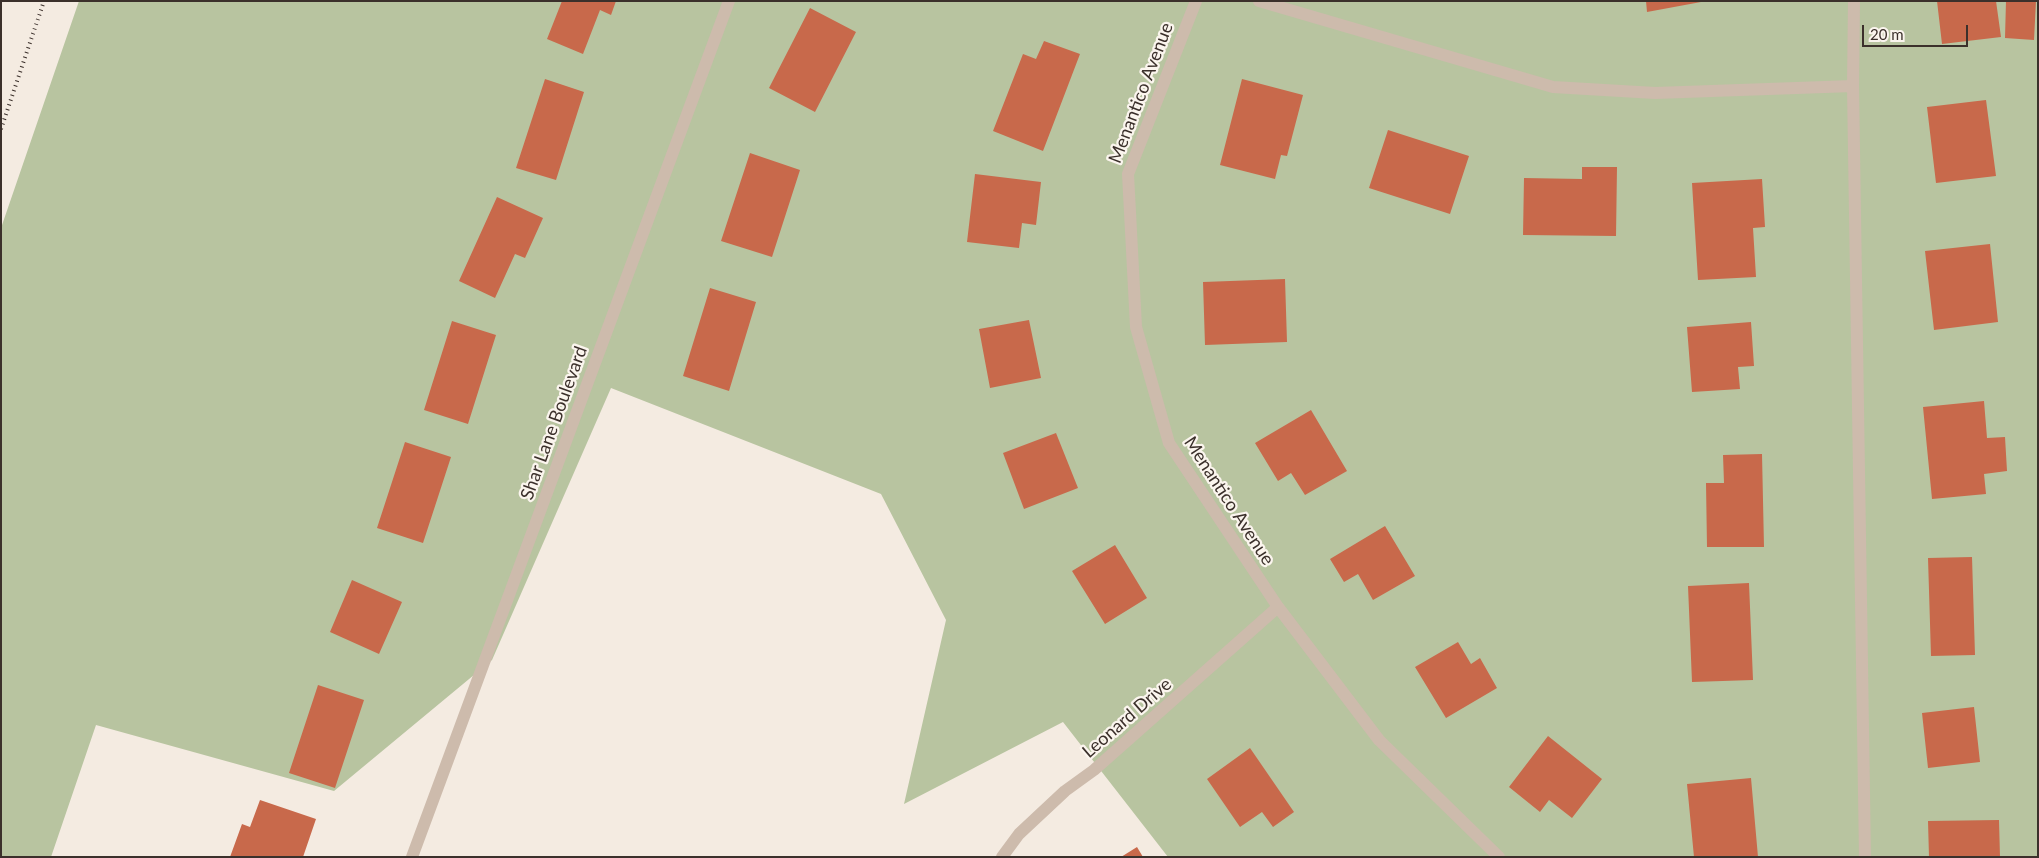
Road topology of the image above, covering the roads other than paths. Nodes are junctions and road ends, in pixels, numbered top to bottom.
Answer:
1 (728, 1) edge
2 (1196, 1) edge
3 (1259, 1) edge
4 (1854, 1) edge
5 (1853, 86) junction
6 (1278, 607) junction
7 (412, 857) edge
8 (1002, 857) edge
9 (1499, 857) edge
10 (1864, 857) edge

1 - 7 street, Shar Lane Boulevard
2 - 6 street, Menantico Avenue
3 - 5 street
4 - 5 street
5 - 10 street
6 - 8 street, Leonard Drive
6 - 9 street, Menantico Avenue

